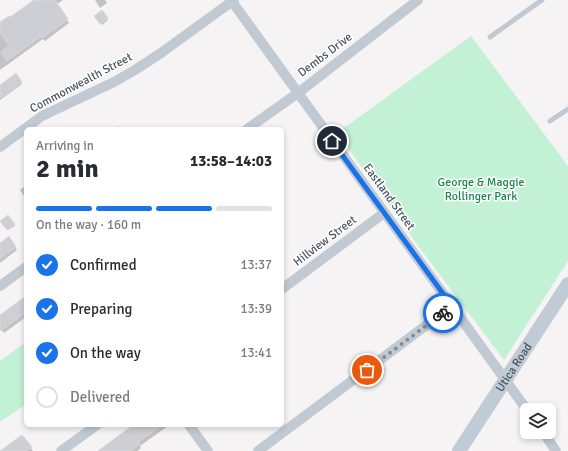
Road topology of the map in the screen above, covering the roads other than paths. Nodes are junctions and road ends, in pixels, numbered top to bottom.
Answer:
1 (418, 0) edge
2 (542, 0) edge
3 (232, 1) edge
4 (490, 37) dead end
5 (298, 93) junction
6 (568, 108) edge
7 (550, 121) dead end
8 (27, 127) edge
9 (250, 127) edge
10 (24, 129) edge
11 (0, 147) edge
12 (384, 213) junction
13 (24, 269) edge
14 (568, 284) edge
15 (0, 286) edge
16 (284, 288) edge
17 (452, 306) junction
18 (505, 379) junction
19 (522, 403) edge
20 (94, 427) edge
21 (190, 427) edge
22 (548, 439) edge
23 (61, 451) edge
24 (208, 451) edge
25 (258, 451) edge
26 (459, 451) edge
27 (556, 451) edge

1 - 5 street, Dembs Drive
2 - 4 lane
3 - 5 street, Eastland Street
3 - 8 street, Commonwealth Street
5 - 9 street, Dembs Drive
5 - 12 street, Eastland Street
6 - 7 lane
10 - 11 street, Commonwealth Street
12 - 16 street, Hillview Street
12 - 17 street, Eastland Street
13 - 15 street
14 - 18 main road, Utica Road
17 - 18 street, Eastland Street
17 - 25 street
18 - 19 street, Eastland Street
18 - 26 main road, Utica Road
20 - 23 street
21 - 24 street
22 - 27 street

